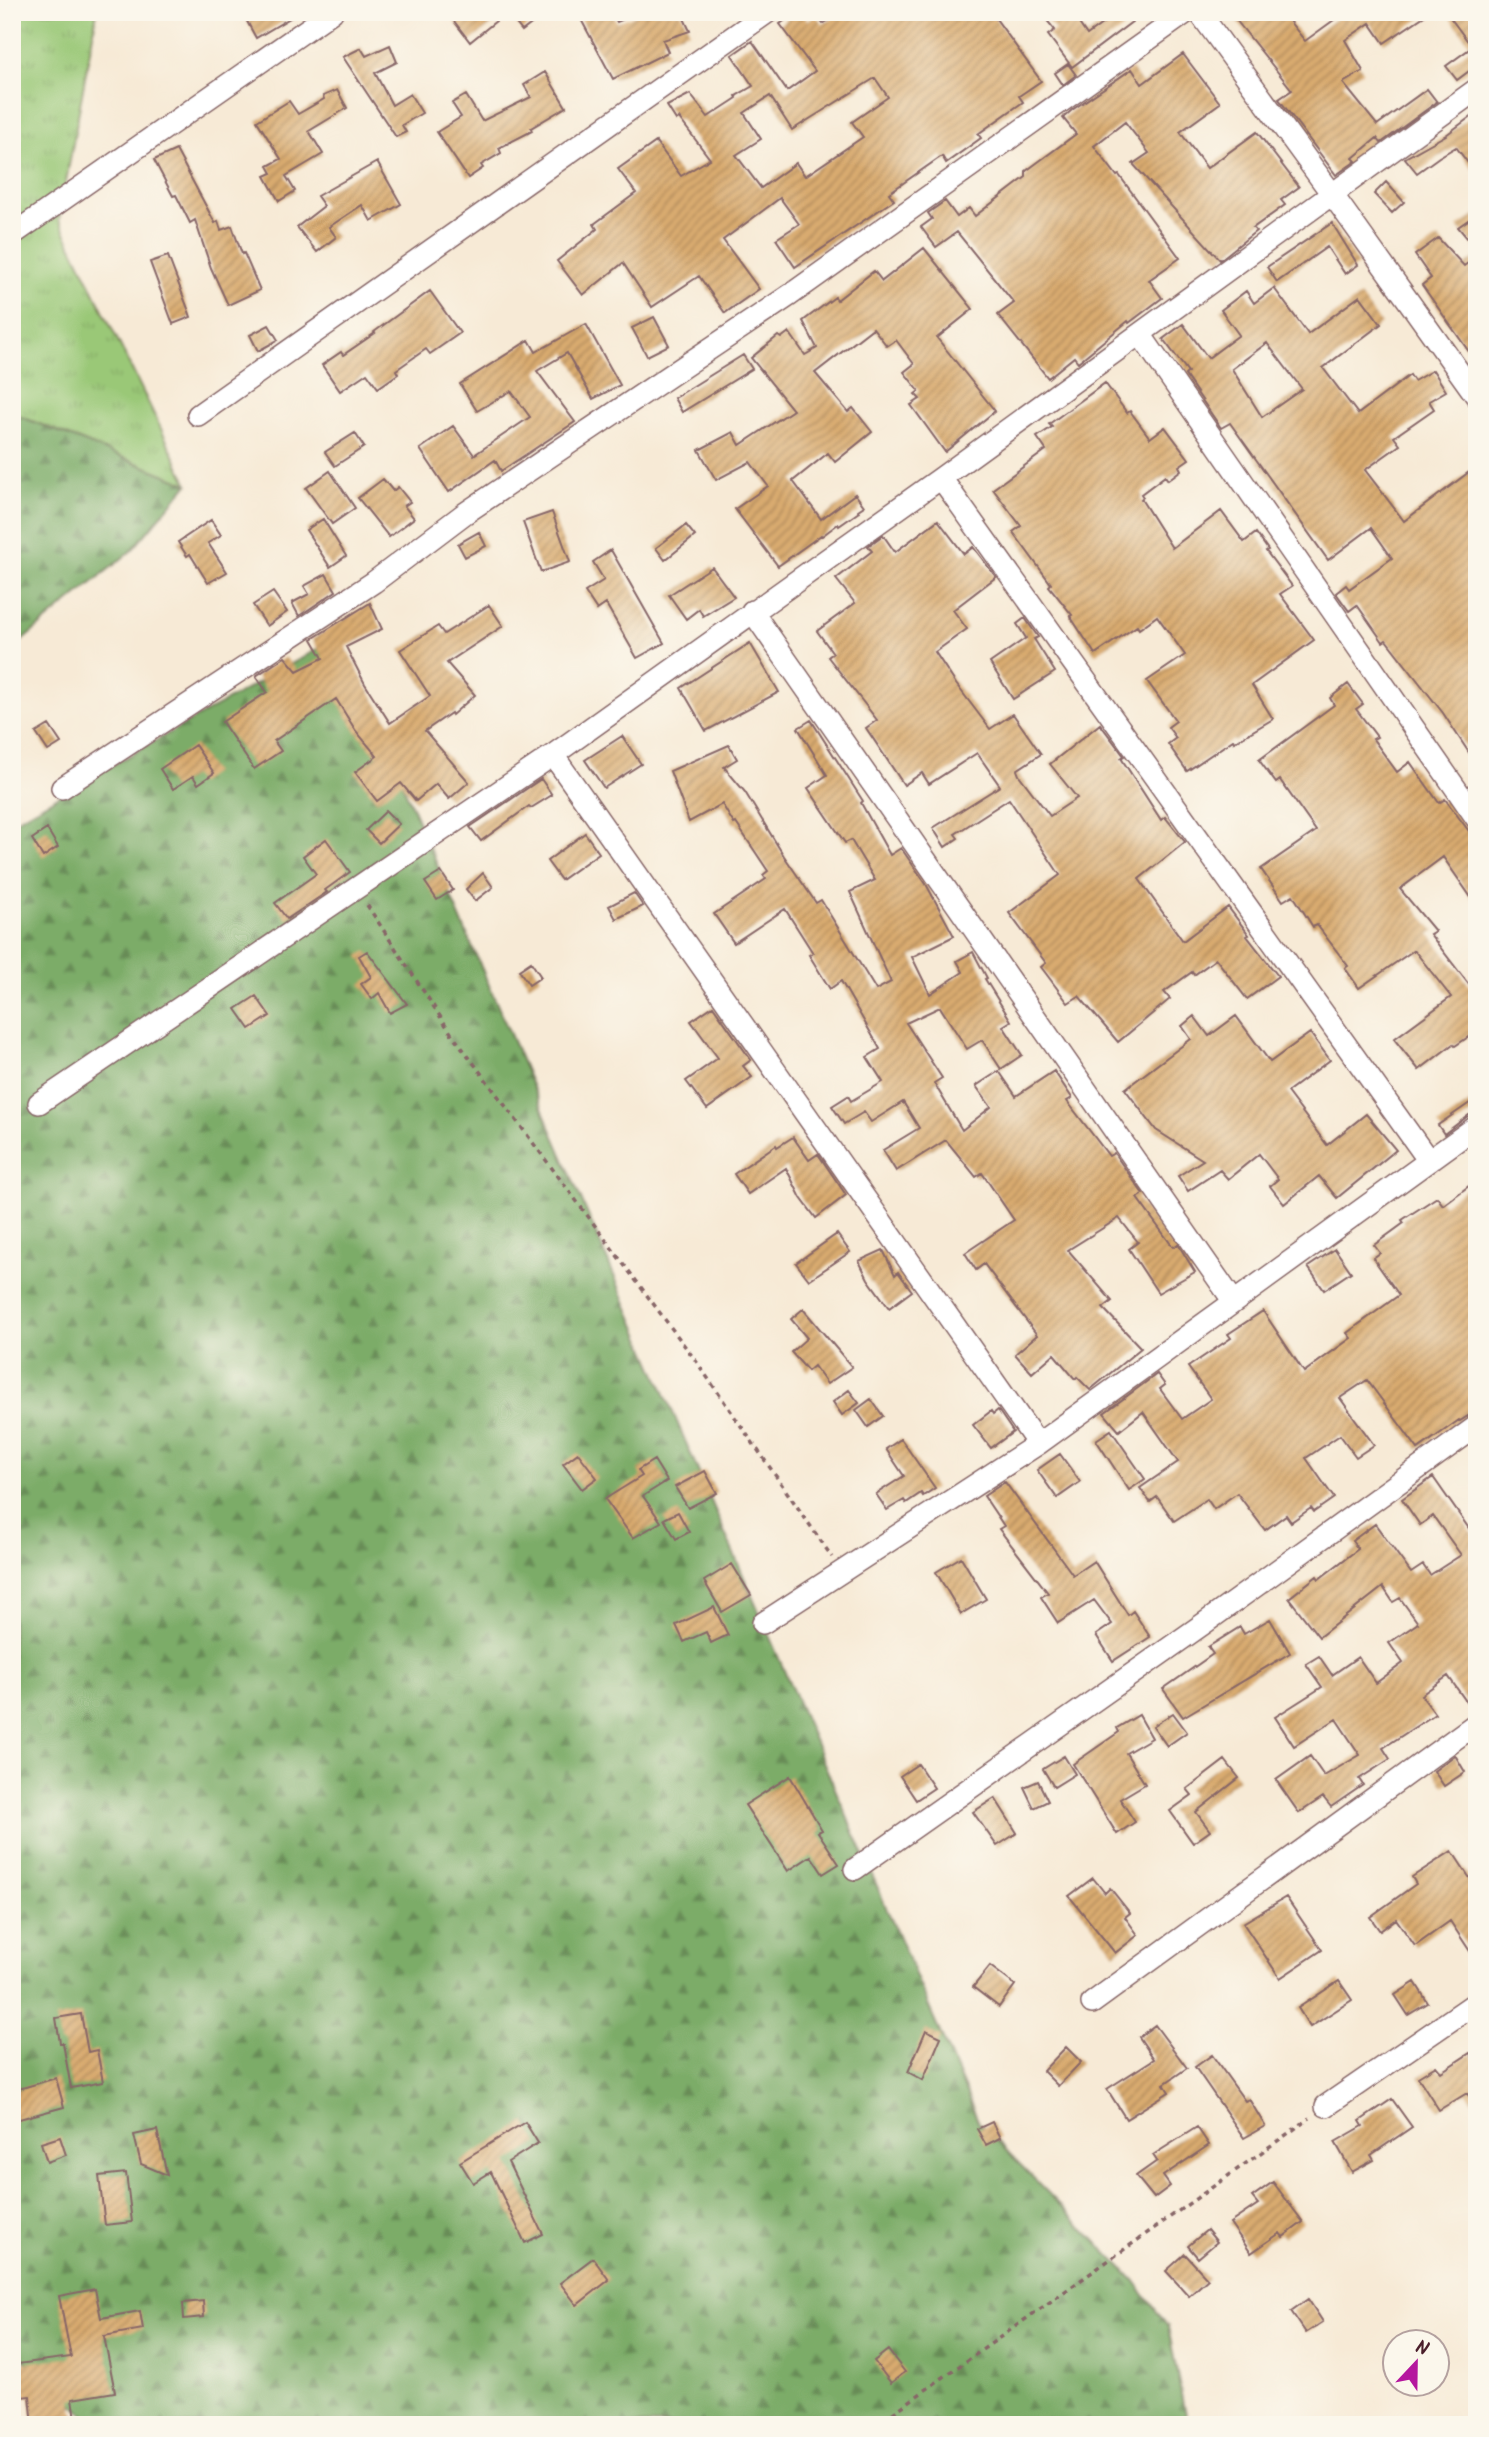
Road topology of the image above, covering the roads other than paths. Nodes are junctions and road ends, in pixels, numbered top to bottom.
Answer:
1 (332, 12) edge
2 (768, 12) edge
3 (1187, 12) edge
4 (1199, 12) edge
5 (1477, 89) edge
6 (1332, 194) junction
7 (12, 235) edge
8 (1140, 334) junction
9 (1474, 389) edge
10 (198, 415) dead end
11 (941, 478) junction
12 (752, 611) junction
13 (553, 755) junction
14 (62, 788) dead end
15 (1477, 820) edge
16 (38, 1104) dead end
17 (1477, 1126) edge
18 (1429, 1161) junction
19 (1234, 1302) junction
20 (1477, 1426) edge
21 (1038, 1444) junction
22 (763, 1623) dead end
23 (1477, 1723) edge
24 (855, 1869) dead end
25 (1477, 2002) edge
26 (1092, 2003) dead end
27 (1326, 2106) road end

1 - 7 street
2 - 10 street
3 - 14 street
4 - 6 street
5 - 6 street
6 - 8 street
6 - 9 street
8 - 11 street
8 - 15 street
11 - 12 street
11 - 18 street
12 - 13 street
12 - 19 street
13 - 16 street
13 - 21 street
17 - 18 street
18 - 19 street
19 - 21 street
20 - 24 street
21 - 22 street
23 - 26 street
25 - 27 street

